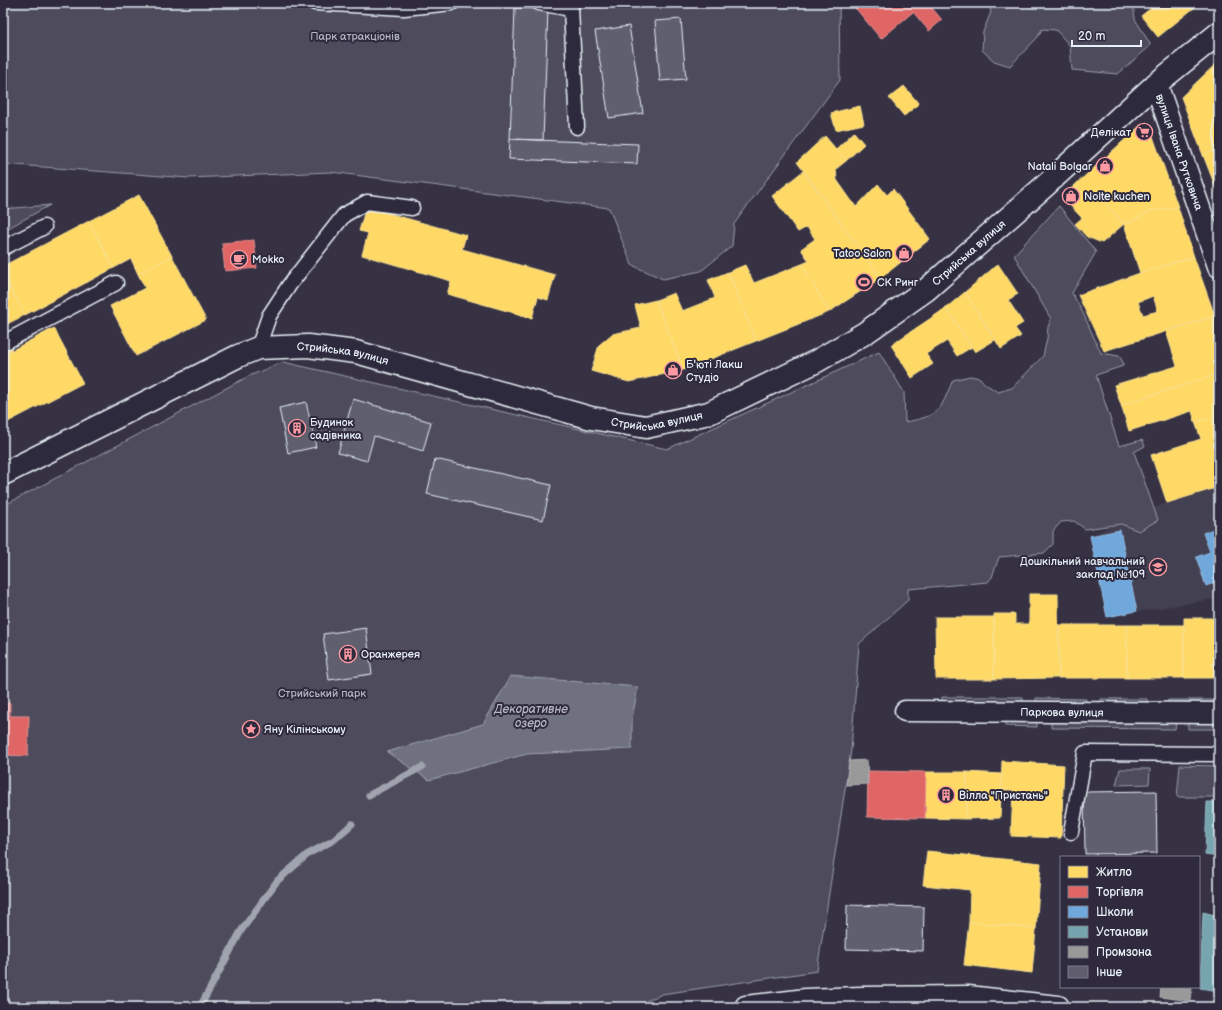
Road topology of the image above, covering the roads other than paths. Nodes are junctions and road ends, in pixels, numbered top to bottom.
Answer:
1 (315, 3) edge
2 (452, 3) edge
3 (539, 3) edge
4 (1219, 33) edge
5 (1156, 84) junction
6 (577, 127) dead end
7 (412, 208) dead end
8 (44, 227) dead end
9 (3, 248) edge
10 (1219, 266) edge
11 (116, 283) dead end
12 (7, 341) dead end
13 (258, 348) junction
14 (3, 474) edge
15 (906, 711) dead end
16 (1219, 714) edge
17 (1219, 754) edge
18 (1071, 832) dead end
19 (746, 1007) edge
20 (1058, 1007) edge

1 - 2 lane
3 - 6 lane
4 - 5 main road, Стрийська вулиця
5 - 10 main road, вулиця Івана Рутковича
5 - 13 main road, Стрийська вулиця
7 - 13 lane
8 - 9 lane
11 - 12 lane
13 - 14 main road, Стрийська вулиця
15 - 16 street, Паркова вулиця
17 - 18 lane
19 - 20 main road

